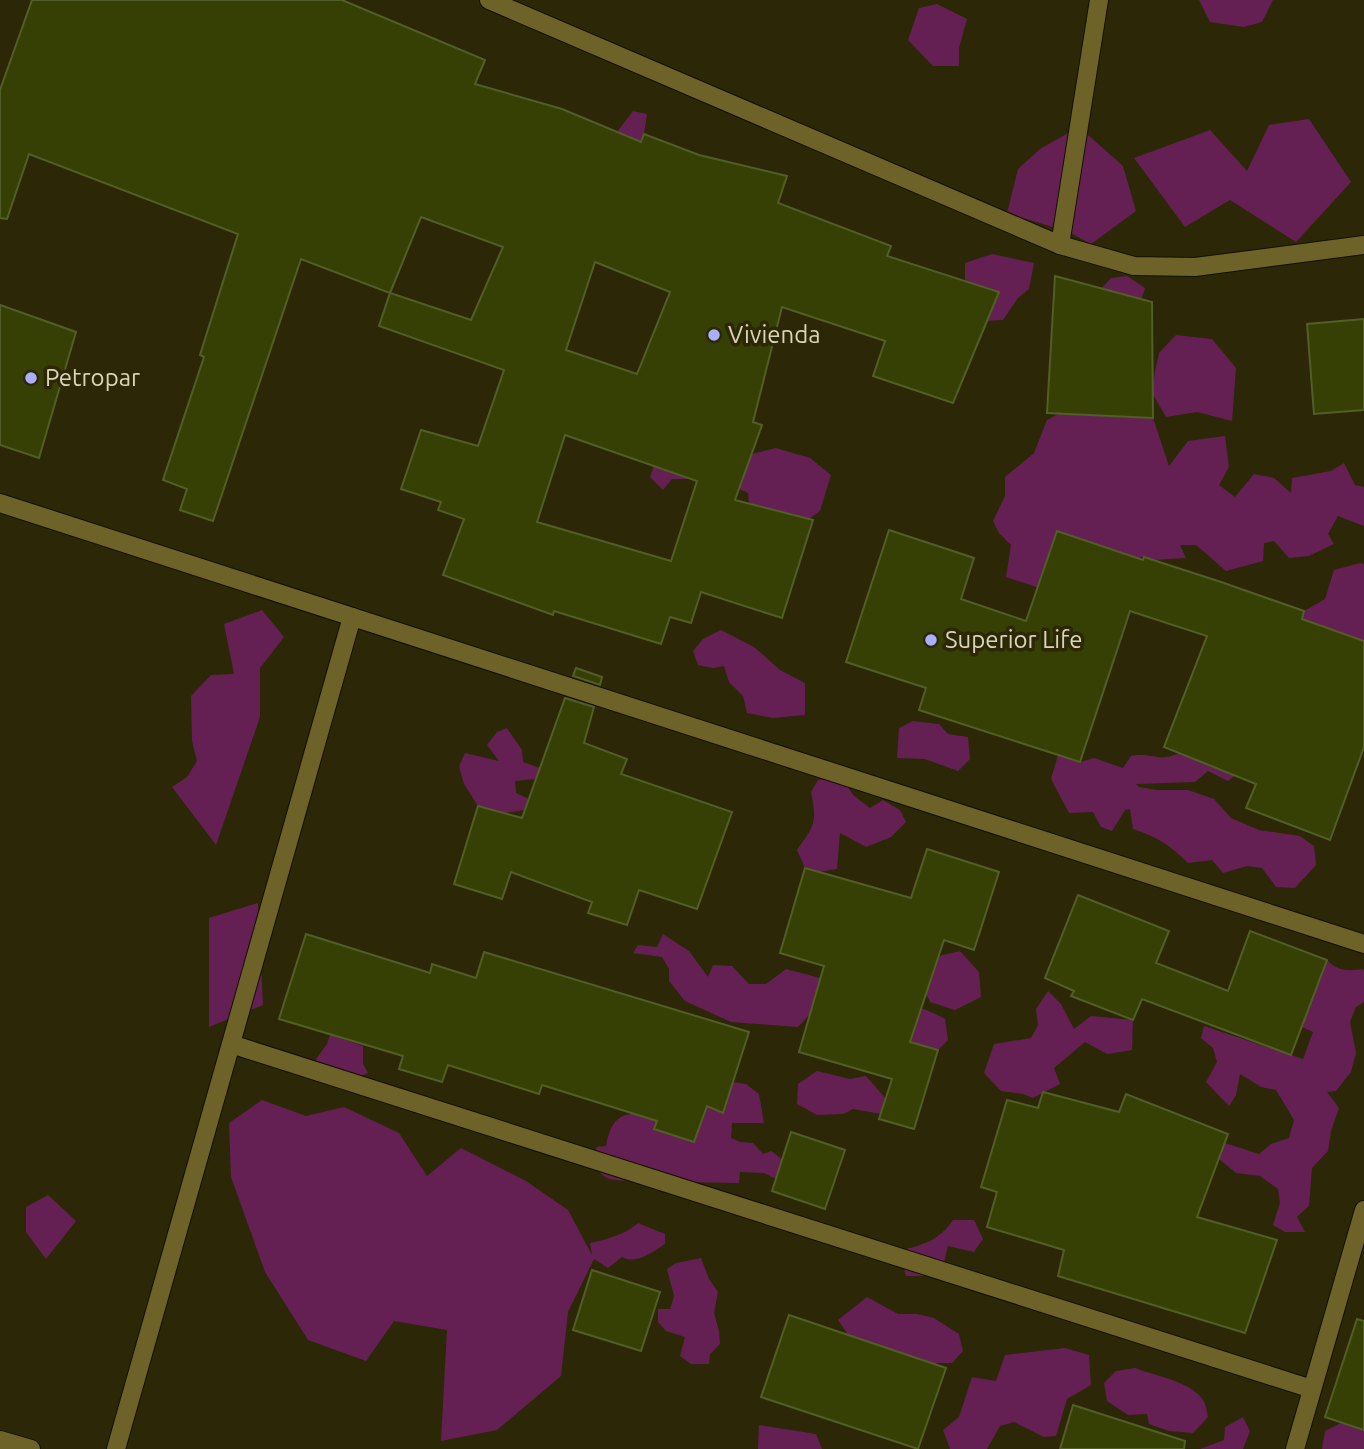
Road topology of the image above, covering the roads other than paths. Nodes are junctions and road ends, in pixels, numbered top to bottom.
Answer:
1 (489, 0) edge
2 (1099, 0) edge
3 (1060, 244) junction
4 (1364, 245) edge
5 (0, 503) edge
6 (352, 617) junction
7 (1364, 944) edge
8 (231, 1044) junction
9 (1364, 1210) edge
10 (1312, 1389) junction
11 (0, 1440) edge
12 (31, 1449) edge
13 (116, 1449) edge
14 (1295, 1449) edge

1 - 3 street
2 - 3 street
3 - 4 street
5 - 6 street
6 - 7 street
6 - 8 street
8 - 10 street
8 - 13 street
9 - 10 street
10 - 14 street
11 - 12 street

